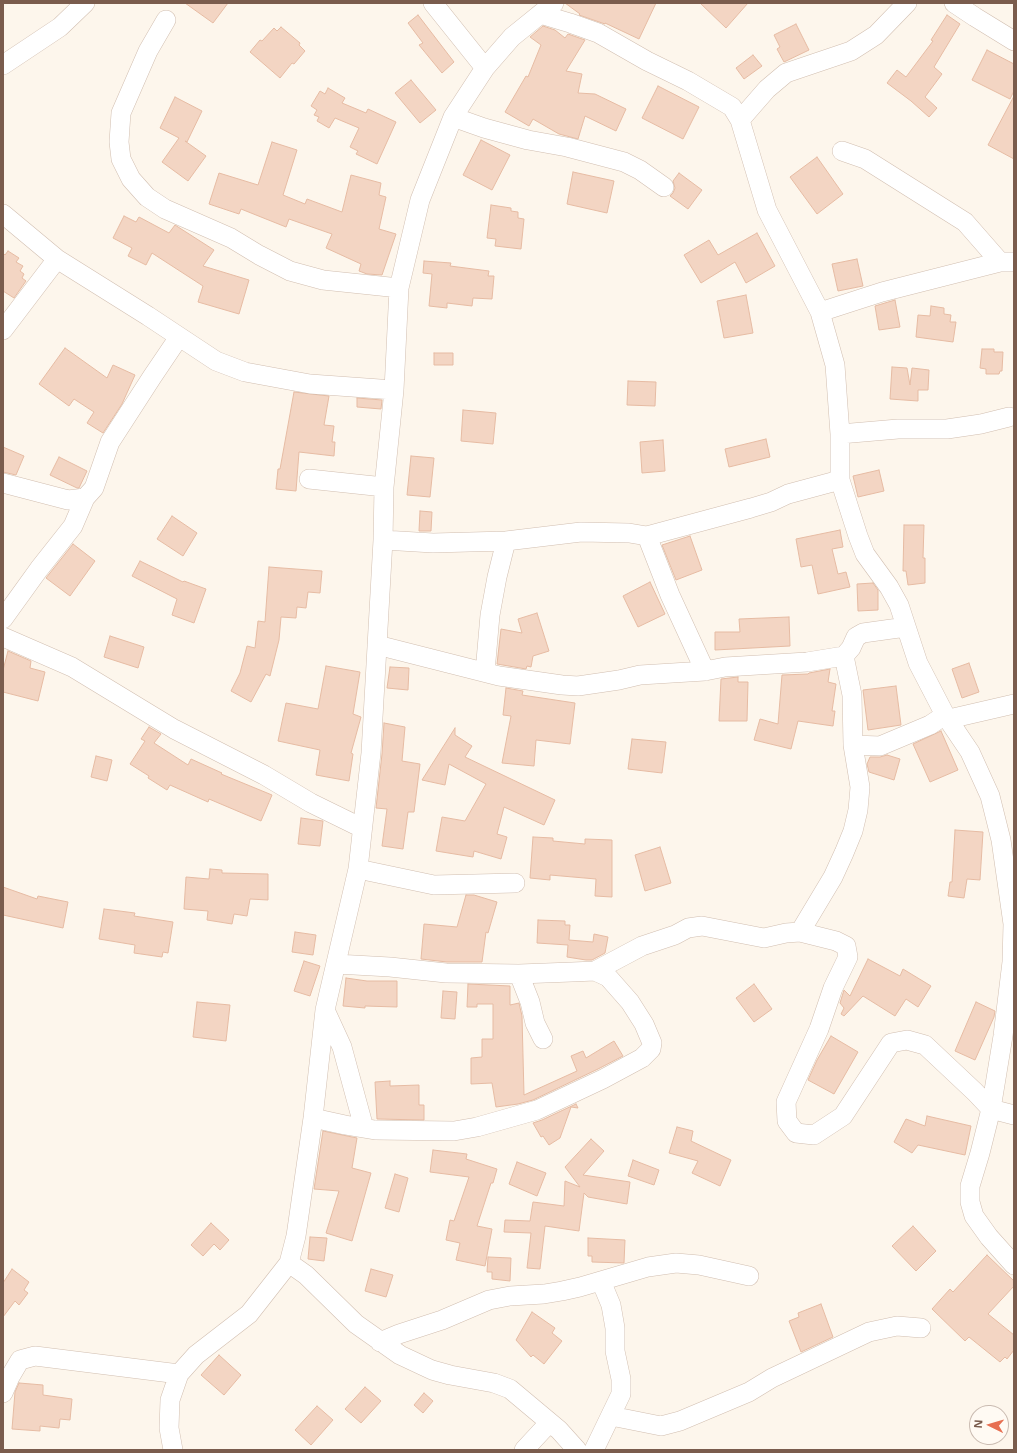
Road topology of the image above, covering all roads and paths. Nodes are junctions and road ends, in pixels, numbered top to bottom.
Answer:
1 (86, 3) edge
2 (433, 3) edge
3 (907, 3) edge
4 (954, 3) edge
5 (547, 9) edge
6 (166, 20) dead end
7 (1014, 41) edge
8 (3, 64) edge
9 (485, 68) junction
10 (453, 116) junction
11 (740, 120) junction
12 (842, 151) dead end
13 (664, 187) dead end
14 (3, 214) edge
15 (56, 259) junction
16 (1007, 262) edge
17 (399, 288) junction
18 (820, 312) junction
19 (3, 330) edge
20 (179, 337) junction
21 (394, 390) junction
22 (1009, 418) dead end
23 (840, 434) junction
24 (309, 479) dead end
25 (840, 480) junction
26 (3, 483) edge
27 (384, 487) junction
28 (86, 498) junction
29 (647, 536) junction
30 (383, 540) junction
31 (506, 541) junction
32 (3, 619) edge
33 (906, 627) junction
34 (3, 638) edge
35 (377, 645) junction
36 (844, 656) junction
37 (705, 671) junction
38 (485, 672) junction
39 (1014, 704) edge
40 (947, 717) junction
41 (853, 745) junction
42 (362, 828) junction
43 (358, 869) junction
44 (515, 883) dead end
45 (800, 932) junction
46 (1013, 962) edge
47 (336, 964) junction
48 (595, 971) junction
49 (519, 974) junction
50 (325, 1010) junction
51 (1009, 1037) edge
52 (543, 1039) dead end
53 (991, 1109) junction
54 (1014, 1115) edge
55 (313, 1118) junction
56 (364, 1128) junction
57 (289, 1263) junction
58 (1014, 1265) edge
59 (749, 1276) dead end
60 (601, 1281) junction
61 (921, 1328) dead end
62 (380, 1342) junction
63 (12, 1358) edge
64 (179, 1374) junction
65 (3, 1394) edge
66 (612, 1416) junction
67 (549, 1423) junction
68 (173, 1450) edge
69 (524, 1450) edge
70 (577, 1450) edge
71 (594, 1450) edge

1 - 8 street
2 - 9 street
3 - 11 street
4 - 7 street
5 - 9 street
5 - 11 street
6 - 17 street
9 - 10 street
10 - 13 street
10 - 17 street
11 - 18 street
12 - 16 street
14 - 15 street
15 - 19 street
15 - 20 street
16 - 18 street
17 - 21 street
18 - 23 street
20 - 21 street
20 - 28 street
21 - 27 street
22 - 23 street
23 - 25 street
24 - 27 street
25 - 29 street
25 - 33 street
26 - 28 street
27 - 30 street
28 - 32 street
29 - 31 street
29 - 37 street
30 - 31 street
30 - 35 street
31 - 38 street
33 - 36 street
33 - 40 street
34 - 42 street
35 - 38 street
35 - 42 street
36 - 37 street
36 - 41 street
37 - 38 street
39 - 40 street
40 - 41 street
40 - 46 street
41 - 45 street
42 - 43 street
43 - 44 street
43 - 47 street
45 - 48 street
45 - 53 street
46 - 51 street
47 - 49 street
47 - 50 street
48 - 49 street
48 - 56 street
49 - 52 street
50 - 55 street
50 - 56 street
51 - 53 street
53 - 54 street
53 - 58 street
55 - 56 street
55 - 57 street
57 - 62 street
57 - 64 street
59 - 60 street
60 - 62 street
60 - 66 street
61 - 66 street
62 - 67 street
63 - 64 street
63 - 65 street
64 - 68 street
66 - 71 street
67 - 69 street
67 - 70 street

